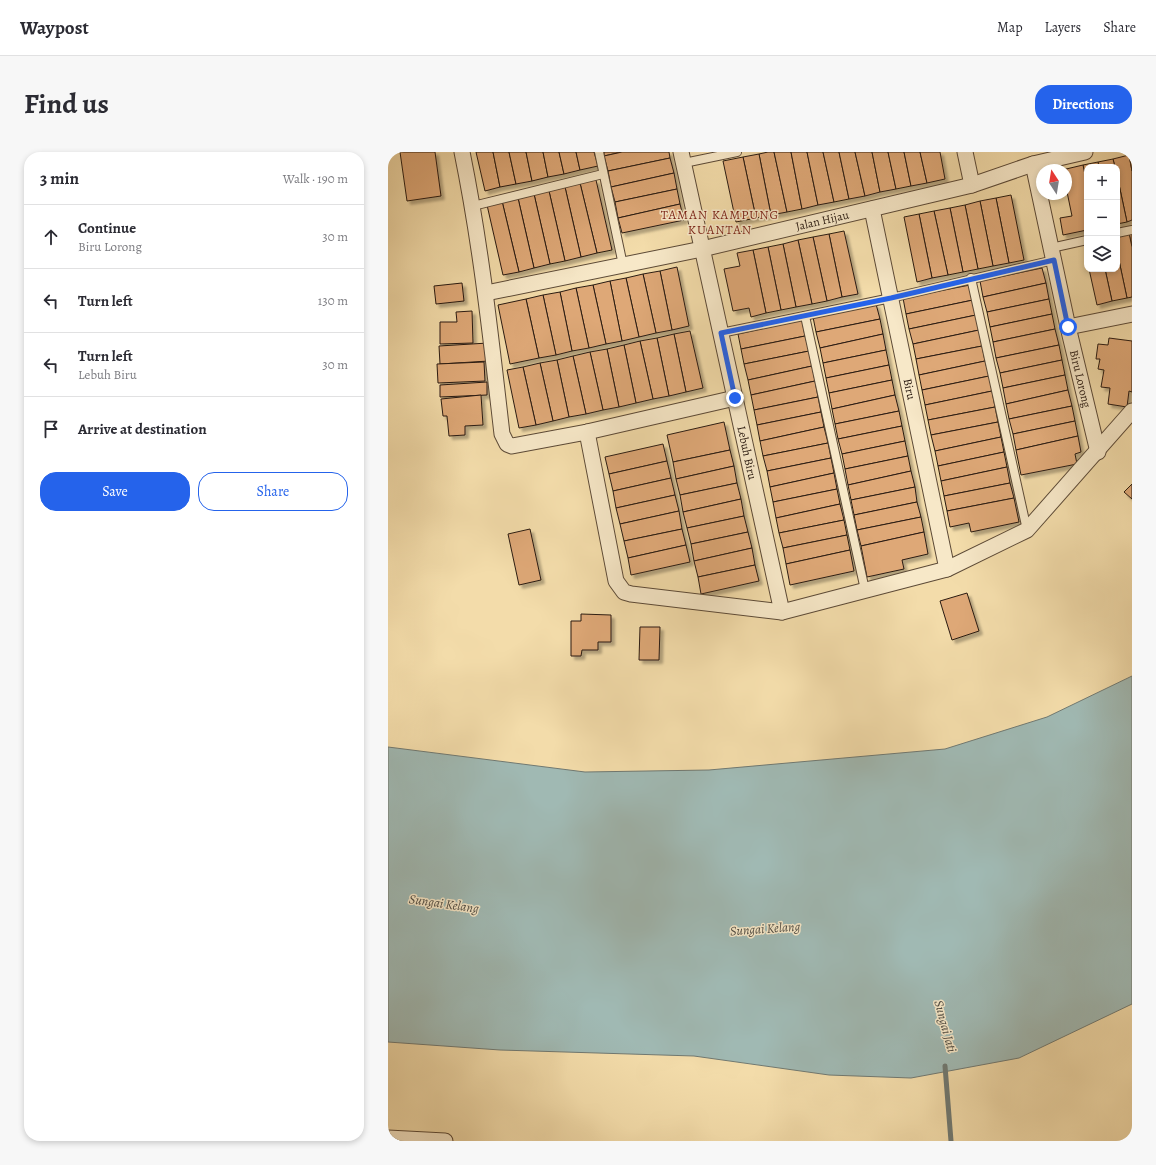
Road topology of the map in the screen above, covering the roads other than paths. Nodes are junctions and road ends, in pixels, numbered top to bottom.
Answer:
1 (462, 152) edge
2 (599, 152) edge
3 (737, 152) edge
4 (965, 152) edge
5 (1084, 152) edge
6 (682, 158) edge
7 (1033, 164) junction
8 (603, 174) junction
9 (972, 185) junction
10 (473, 206) junction
11 (872, 208) junction
12 (1132, 230) edge
13 (1120, 232) edge
14 (1084, 241) edge
15 (702, 249) junction
16 (1053, 254) junction
17 (624, 265) junction
18 (971, 278) junction
19 (486, 294) junction
20 (891, 298) junction
21 (1132, 314) edge
22 (805, 316) junction
23 (1068, 327) junction
24 (721, 333) junction
25 (735, 398) junction
26 (1132, 411) edge
27 (587, 432) junction
28 (1098, 452) junction
29 (1027, 530) junction
30 (947, 569) junction
31 (865, 590) junction
32 (782, 612) junction
33 (388, 1138) edge
34 (445, 1141) edge

1 - 10 street
2 - 8 lane
3 - 6 lane
4 - 9 street
5 - 7 street, Jalan Hijau
6 - 15 street, Lebuh Biru
7 - 9 street, Jalan Hijau
7 - 16 street, Biru Lorong
8 - 10 lane
8 - 17 lane
9 - 11 street, Jalan Hijau
10 - 19 street
11 - 15 street, Jalan Hijau
11 - 20 street, Biru
12 - 13 lane
14 - 16 lane
15 - 17 street, Jalan Hijau
15 - 24 street, Lebuh Biru
16 - 18 lane
16 - 23 street, Biru Lorong
17 - 19 street, Jalan Hijau
18 - 20 lane
18 - 29 lane
19 - 27 street
20 - 22 lane
20 - 30 street, Biru
21 - 23 street
22 - 24 lane
22 - 31 lane
23 - 28 street, Biru Lorong
24 - 25 street, Lebuh Biru
25 - 27 street
25 - 32 street, Lebuh Biru
26 - 28 street
27 - 32 street
28 - 29 street
29 - 30 street
30 - 31 street
31 - 32 street
33 - 34 street

